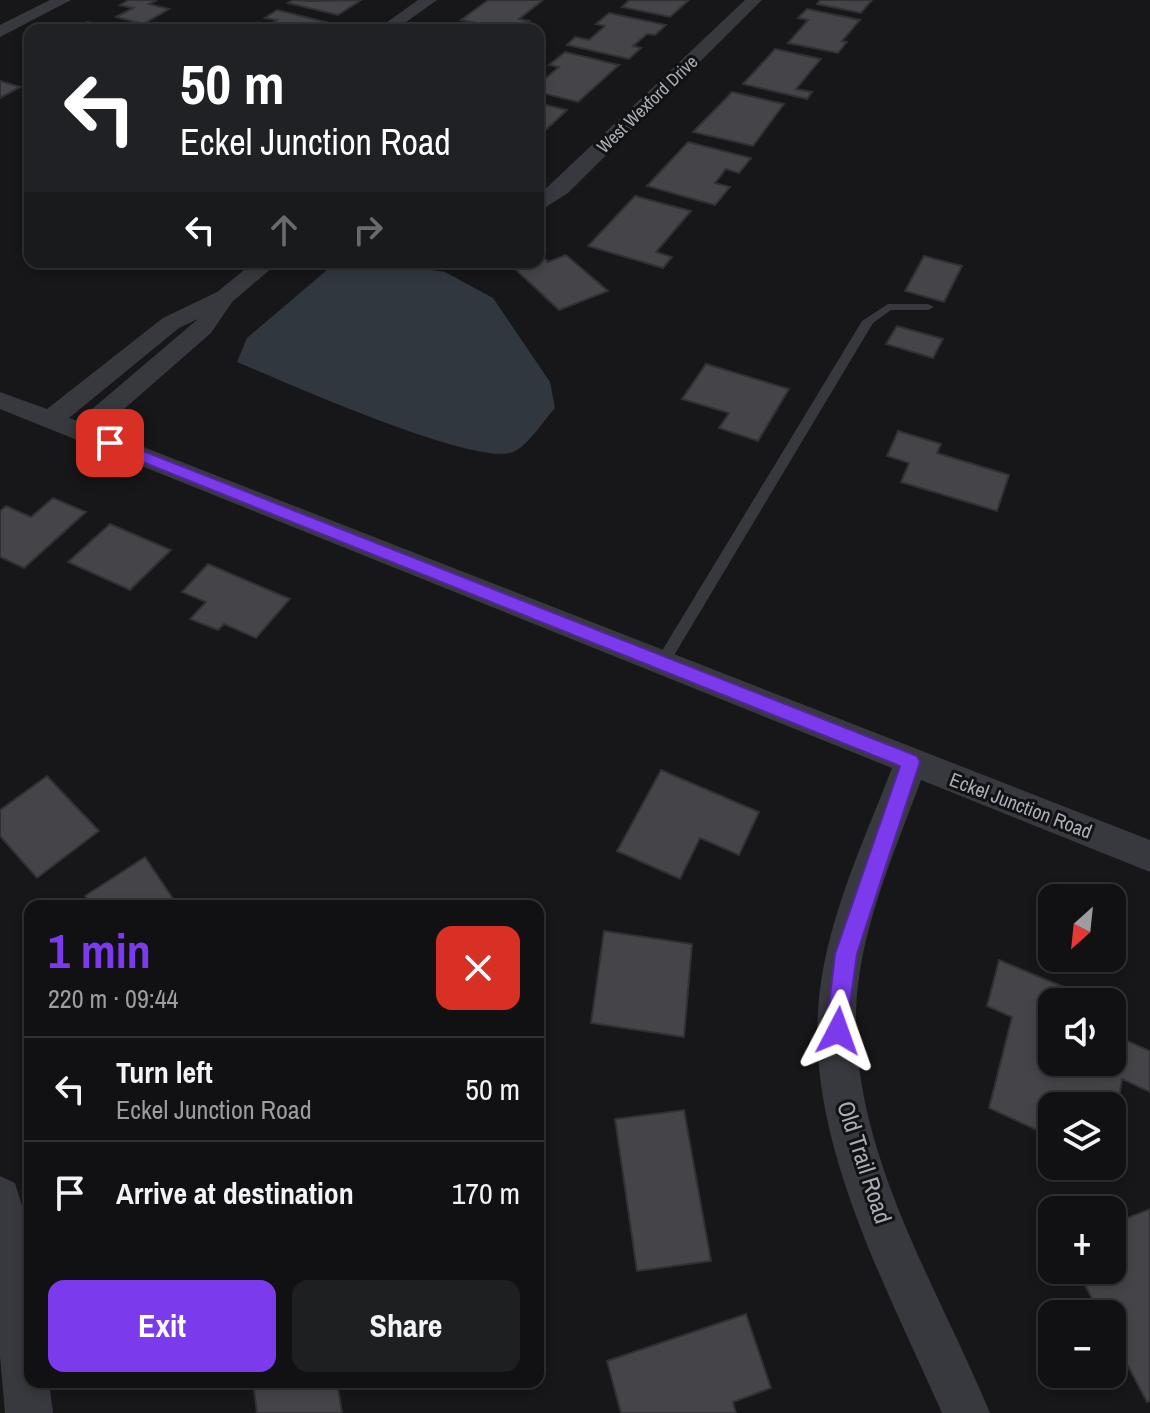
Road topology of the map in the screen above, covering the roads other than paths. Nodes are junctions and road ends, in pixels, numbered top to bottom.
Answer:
1 (63, 0) edge
2 (429, 0) edge
3 (754, 0) edge
4 (393, 24) edge
5 (0, 32) edge
6 (544, 202) edge
7 (261, 268) edge
8 (225, 297) junction
9 (928, 307) dead end
10 (0, 400) edge
11 (50, 420) junction
12 (81, 432) junction
13 (662, 663) junction
14 (911, 762) junction
15 (1150, 856) edge
16 (0, 1198) edge
17 (24, 1363) edge
18 (26, 1388) edge
19 (29, 1413) edge
20 (966, 1413) edge

1 - 5 street
2 - 4 street
3 - 6 street, West Wexford Drive
7 - 8 street
8 - 11 street
8 - 12 street
9 - 13 lane
10 - 11 street, Eckel Junction Road
11 - 12 street, Eckel Junction Road
12 - 13 street, Eckel Junction Road
13 - 14 street, Eckel Junction Road
14 - 15 street, Eckel Junction Road
14 - 20 street, Old Trail Road
16 - 17 street
18 - 19 street

